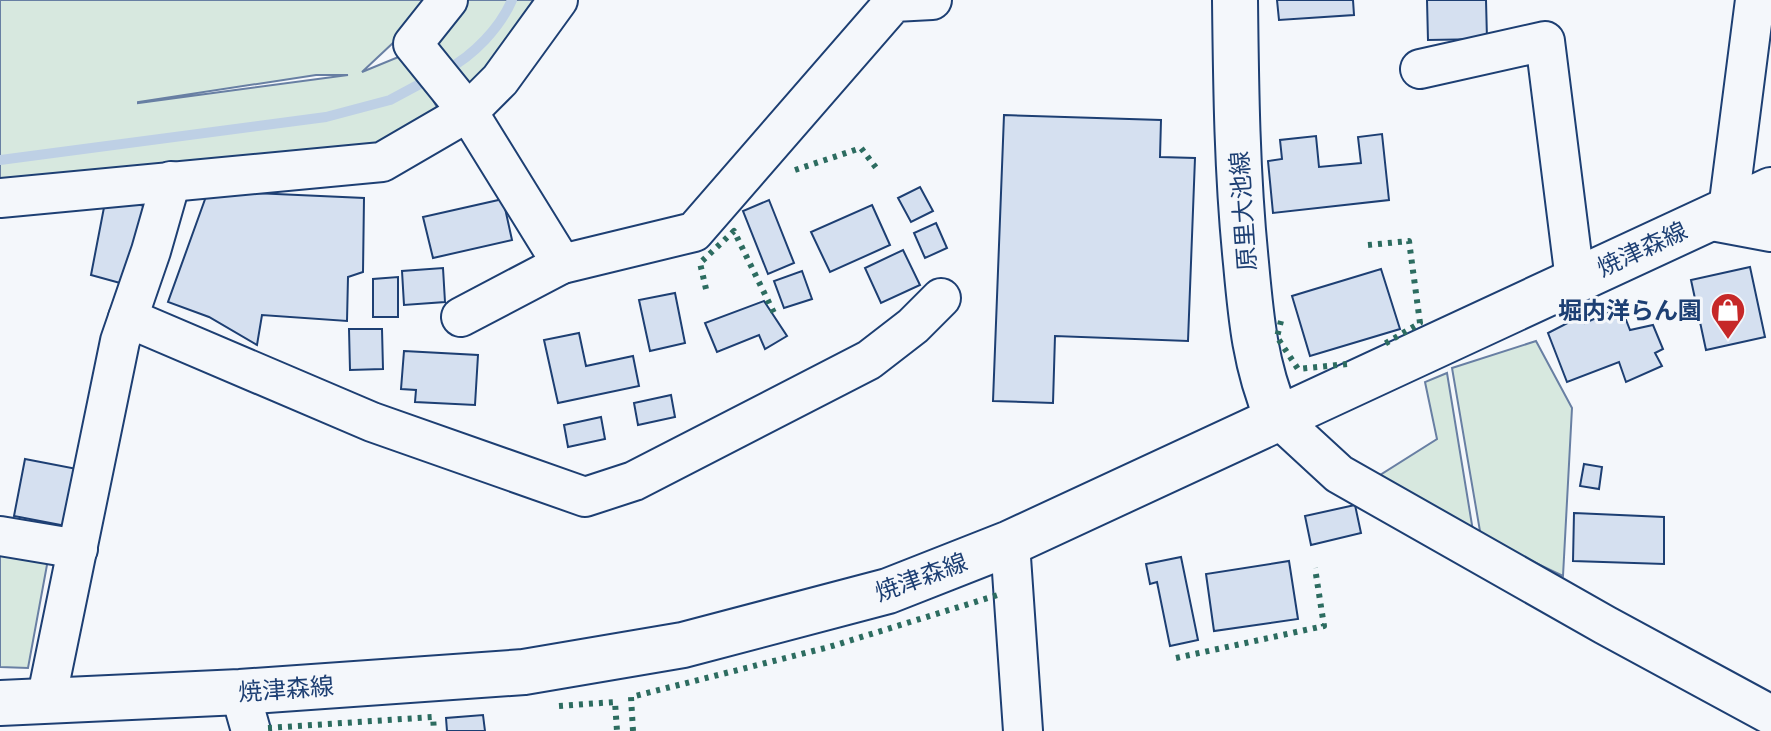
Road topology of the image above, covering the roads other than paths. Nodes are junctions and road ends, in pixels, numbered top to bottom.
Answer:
1 (448, 0) edge
2 (558, 0) edge
3 (932, 0) edge
4 (1235, 0) edge
5 (1755, 0) edge
6 (1420, 69) dead end
7 (468, 112) junction
8 (171, 181) junction
9 (1771, 190) edge
10 (0, 198) edge
11 (1718, 215) junction
12 (1771, 232) edge
13 (562, 264) junction
14 (1575, 280) junction
15 (941, 298) dead end
16 (461, 317) dead end
17 (128, 318) junction
18 (1277, 417) junction
19 (0, 536) edge
20 (1010, 543) junction
21 (78, 549) junction
22 (46, 701) junction
23 (0, 703) edge
24 (245, 712) edge
25 (1771, 715) edge
26 (1023, 731) edge

1 - 7 street
2 - 7 street
3 - 13 street
4 - 18 main road, 原里大池線
5 - 11 street
6 - 14 street
7 - 8 street
7 - 13 street
8 - 10 street
8 - 17 street
9 - 11 main road, 焼津森線
11 - 12 street
11 - 14 main road, 焼津森線
13 - 16 street
14 - 18 main road, 焼津森線
15 - 17 street
17 - 21 street
18 - 20 main road, 焼津森線
18 - 25 street
19 - 21 street
20 - 24 main road, 焼津森線
20 - 26 street
21 - 22 street
22 - 23 main road, 焼津森線
22 - 24 main road, 焼津森線

